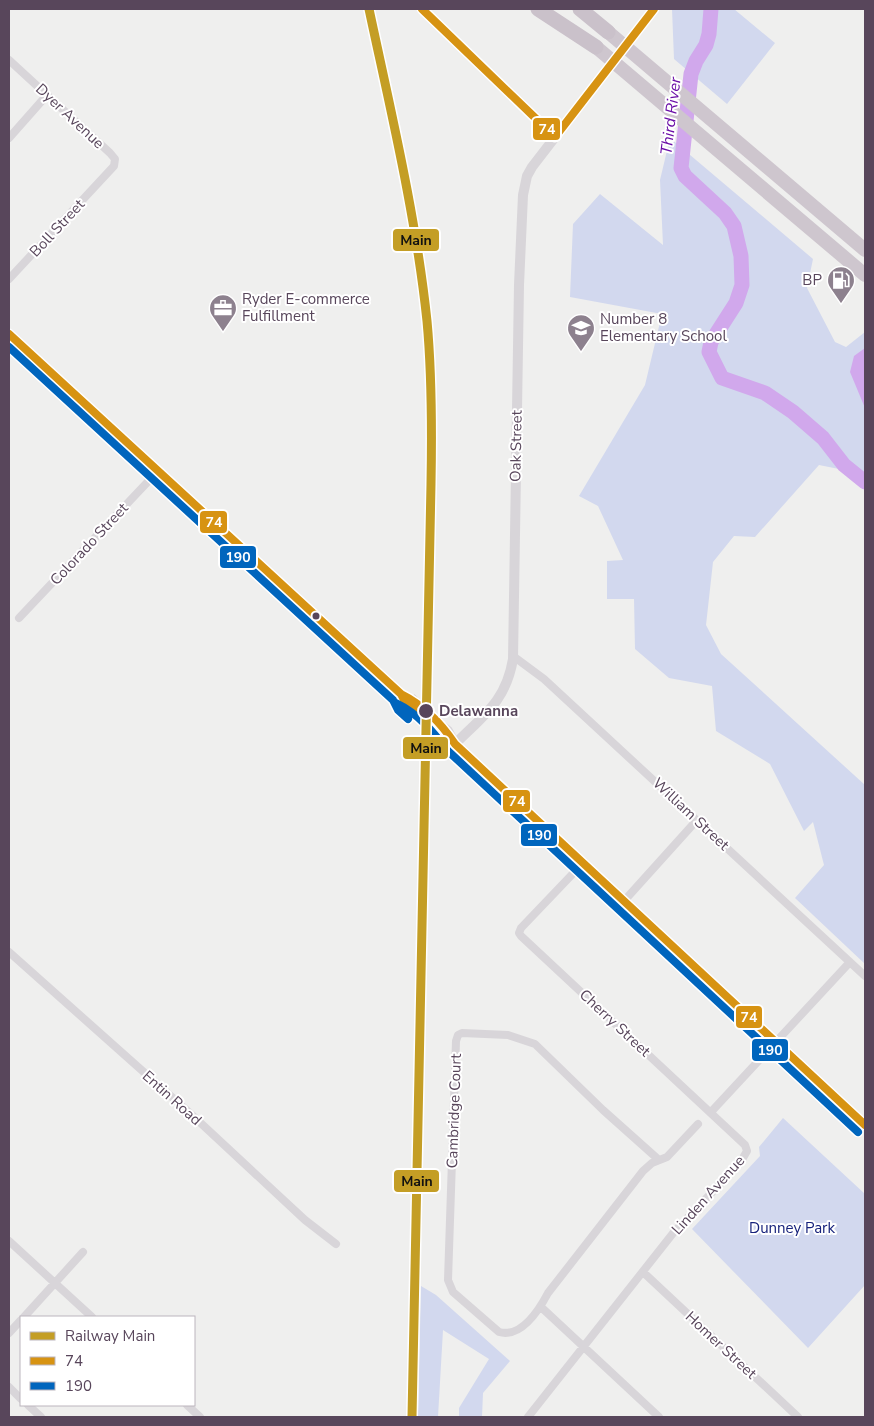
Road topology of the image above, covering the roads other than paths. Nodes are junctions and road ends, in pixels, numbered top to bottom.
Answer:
1 (422, 9) edge
2 (538, 9) edge
3 (551, 9) edge
4 (580, 9) edge
5 (591, 9) edge
6 (650, 10) edge
7 (608, 32) junction
8 (596, 47) junction
9 (9, 60) edge
10 (47, 95) junction
11 (555, 137) junction
12 (9, 138) edge
13 (105, 176) joint
14 (865, 250) edge
15 (865, 275) edge
16 (9, 279) edge
17 (9, 334) edge
18 (158, 470) junction
19 (20, 618) dead end
20 (513, 656) junction
21 (401, 694) junction
22 (411, 698) tunnel mouth
23 (411, 709) tunnel mouth
24 (443, 727) tunnel mouth
25 (442, 738) tunnel mouth
26 (455, 744) junction
27 (697, 820) junction
28 (584, 862) junction
29 (624, 900) junction
30 (9, 952) edge
31 (850, 962) junction
32 (865, 976) edge
33 (776, 1043) junction
34 (711, 1112) junction
35 (698, 1124) dead end
36 (865, 1125) edge
37 (659, 1160) junction
38 (9, 1241) edge
39 (336, 1244) dead end
40 (83, 1252) dead end
41 (643, 1272) junction
42 (55, 1283) junction
43 (541, 1307) junction
44 (24, 1316) edge
45 (91, 1316) edge
46 (20, 1320) edge
47 (9, 1333) edge
48 (583, 1347) junction
49 (9, 1387) edge
50 (20, 1397) edge
51 (29, 1406) edge
52 (188, 1406) edge
53 (41, 1417) edge
54 (200, 1417) edge
55 (528, 1417) edge
56 (659, 1417) edge
57 (798, 1417) edge

1 - 11 street
2 - 8 highway
3 - 8 highway
4 - 7 highway
5 - 7 highway
6 - 11 street, Oak Street
7 - 14 highway
8 - 15 highway
9 - 10 street, Dyer Avenue
10 - 12 street
10 - 13 street, Dyer Avenue
11 - 20 street, Oak Street
13 - 16 street, Boll Street
17 - 18 street
18 - 19 street, Colorado Street
18 - 21 street
20 - 26 street, Oak Street
20 - 27 street, William Street
21 - 22 street
21 - 23 street
24 - 26 street
25 - 26 street
26 - 28 street
27 - 29 street
27 - 31 street, William Street
28 - 29 street
28 - 34 street, Cherry Street
29 - 33 street
30 - 39 street, Entin Road
31 - 32 street, William Street
31 - 33 street
33 - 34 street
33 - 36 street
34 - 41 street, Linden Avenue
35 - 37 street, Cambridge Court
37 - 43 street, Cambridge Court
37 - 43 street, Cambridge Court
38 - 42 street
40 - 42 street
41 - 48 street, Linden Avenue
41 - 57 street, Homer Street
42 - 44 street
42 - 45 street
43 - 48 street
46 - 47 street
48 - 55 street, Linden Avenue
48 - 56 street
49 - 50 street
51 - 53 street
52 - 54 street

